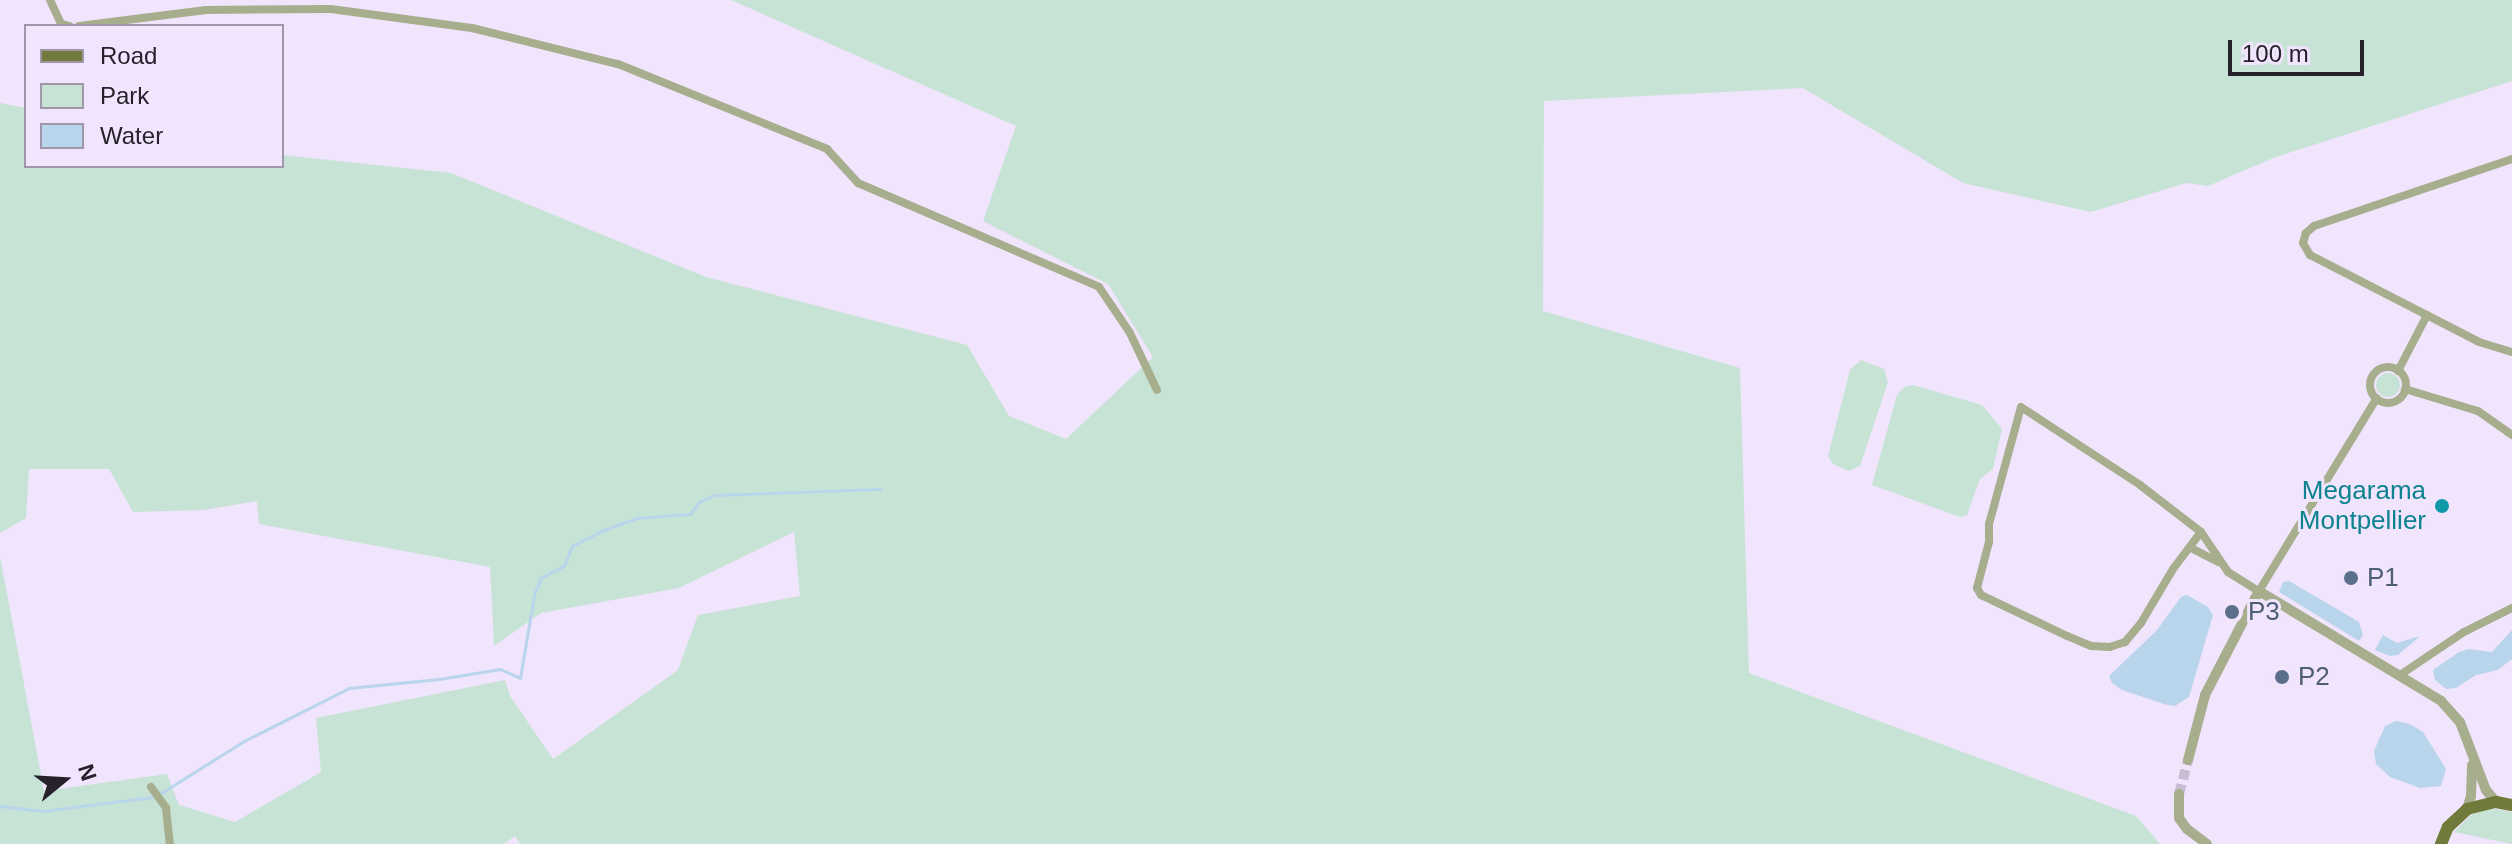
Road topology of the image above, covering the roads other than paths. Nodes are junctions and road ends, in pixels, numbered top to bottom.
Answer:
1 (50, 0) edge
2 (61, 24) edge
3 (95, 24) edge
4 (2512, 159) edge
5 (2427, 315) junction
6 (2512, 352) edge
7 (2398, 371) junction
8 (2405, 389) junction
9 (1157, 390) dead end
10 (2377, 398) junction
11 (2512, 435) edge
12 (2201, 532) junction
13 (2191, 548) junction
14 (2219, 562) junction
15 (2259, 591) junction
16 (2512, 608) edge
17 (2400, 675) junction
18 (2472, 755) junction
19 (2188, 760) tunnel mouth
20 (151, 787) dead end
21 (2179, 794) tunnel mouth
22 (2496, 802) junction
23 (2512, 805) edge
24 (2467, 809) junction
25 (170, 844) edge
26 (2207, 844) edge
27 (2441, 844) edge

1 - 2 street
3 - 9 street
4 - 5 street
5 - 6 street
5 - 7 street
7 - 8 street
7 - 10 street
8 - 10 street
8 - 11 street
10 - 15 street
12 - 13 street
12 - 13 street
12 - 14 street
13 - 14 street
14 - 15 street
15 - 17 street
15 - 19 street
16 - 17 street
17 - 18 street
18 - 22 street
18 - 24 street
20 - 25 street
21 - 26 street
22 - 23 main road
22 - 24 main road
24 - 27 main road

